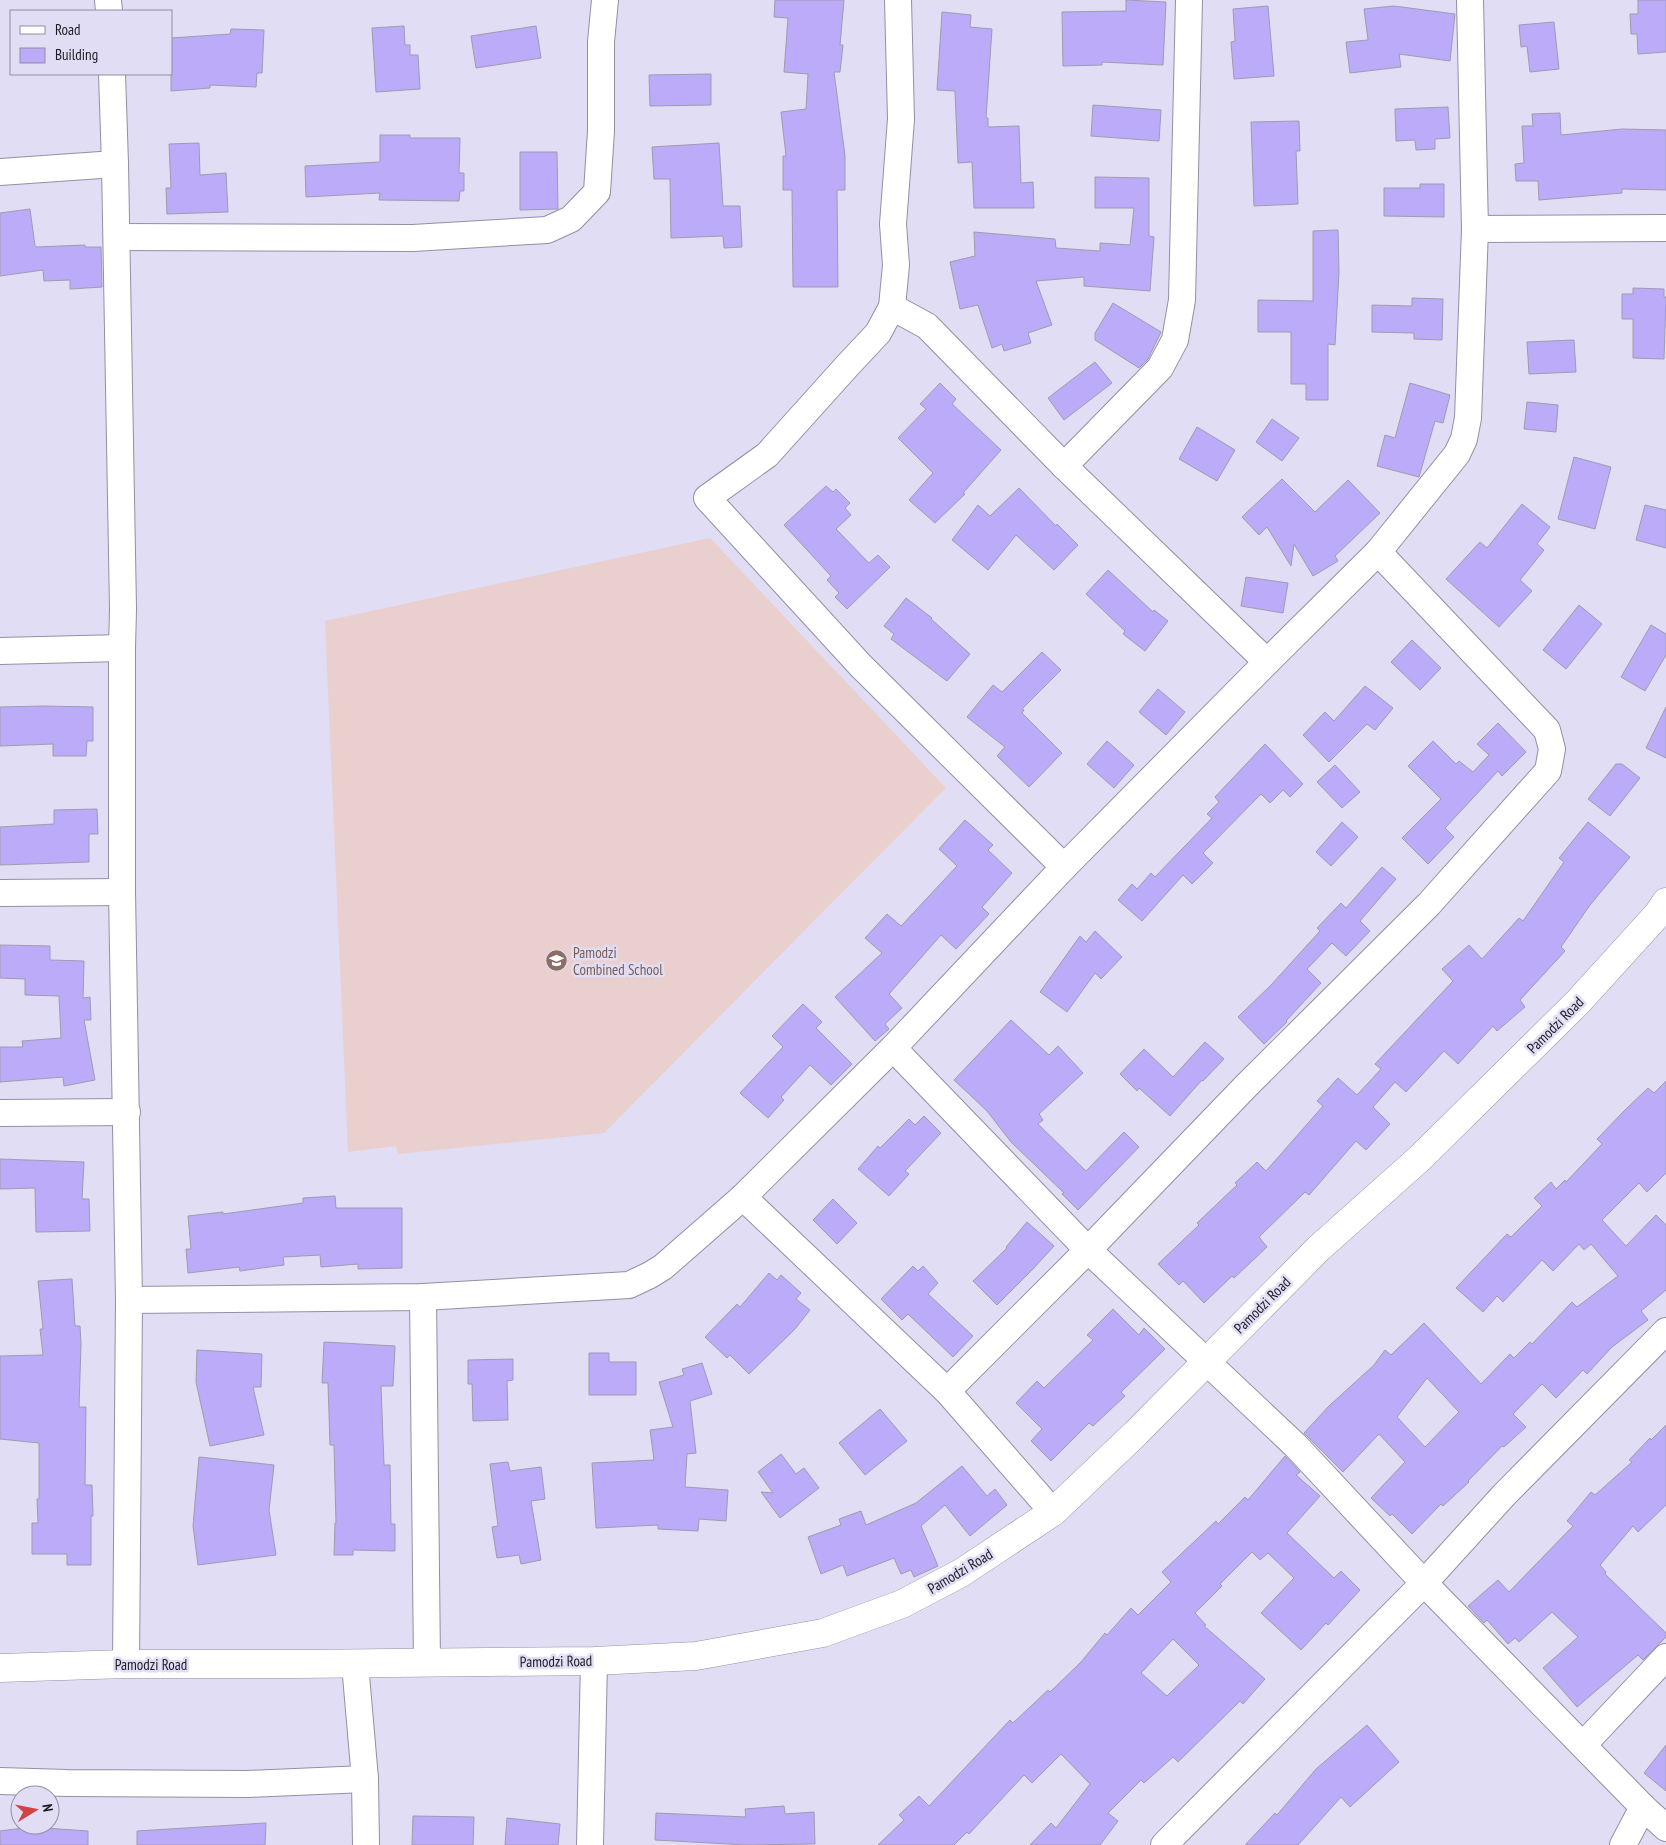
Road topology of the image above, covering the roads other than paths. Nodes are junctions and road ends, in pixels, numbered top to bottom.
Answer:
1 (605, 0) edge
2 (898, 0) edge
3 (1189, 0) edge
4 (1470, 0) edge
5 (112, 75) edge
6 (115, 164) junction
7 (0, 172) edge
8 (1666, 228) edge
9 (1475, 229) junction
10 (117, 237) junction
11 (892, 307) junction
12 (1064, 466) junction
13 (1378, 552) junction
14 (122, 648) junction
15 (0, 651) edge
16 (1266, 662) junction
17 (1064, 867) junction
18 (0, 892) edge
19 (122, 892) junction
20 (1666, 902) edge
21 (893, 1048) junction
22 (127, 1112) junction
23 (0, 1113) edge
24 (743, 1197) junction
25 (1088, 1250) junction
26 (423, 1297) junction
27 (129, 1300) junction
28 (1666, 1331) edge
29 (1205, 1362) junction
30 (947, 1391) junction
31 (1053, 1512) junction
32 (1424, 1582) junction
33 (1666, 1657) edge
34 (594, 1660) junction
35 (427, 1663) junction
36 (126, 1664) junction
37 (355, 1664) junction
38 (0, 1668) edge
39 (1583, 1744) junction
40 (366, 1779) junction
41 (0, 1781) edge
42 (1643, 1807) junction
43 (1666, 1828) edge
44 (366, 1845) edge
45 (590, 1845) edge
46 (1164, 1845) edge
47 (1623, 1845) edge

1 - 10 street
2 - 11 street
3 - 12 street
4 - 9 street
5 - 6 street
6 - 7 street
6 - 10 street
8 - 9 street
9 - 13 street
10 - 14 street
11 - 12 street
11 - 17 street
12 - 16 street
13 - 16 street
13 - 25 street
14 - 15 street
14 - 19 street
16 - 17 street
17 - 21 street
18 - 19 street
19 - 22 street
20 - 29 street, Pamodzi Road
21 - 24 street
21 - 25 street
22 - 23 street
22 - 27 street
24 - 26 street
24 - 30 street
25 - 29 street
25 - 30 street
26 - 27 street
26 - 35 street
27 - 36 street
28 - 32 street
29 - 31 street, Pamodzi Road
29 - 32 street
30 - 31 street
31 - 34 street, Pamodzi Road
32 - 39 street
32 - 46 street
33 - 39 street
34 - 35 street, Pamodzi Road
34 - 45 street
35 - 37 street, Pamodzi Road
36 - 37 street, Pamodzi Road
36 - 38 street, Pamodzi Road
37 - 40 street
39 - 42 street
40 - 41 street
40 - 44 street
42 - 43 street
42 - 47 street

